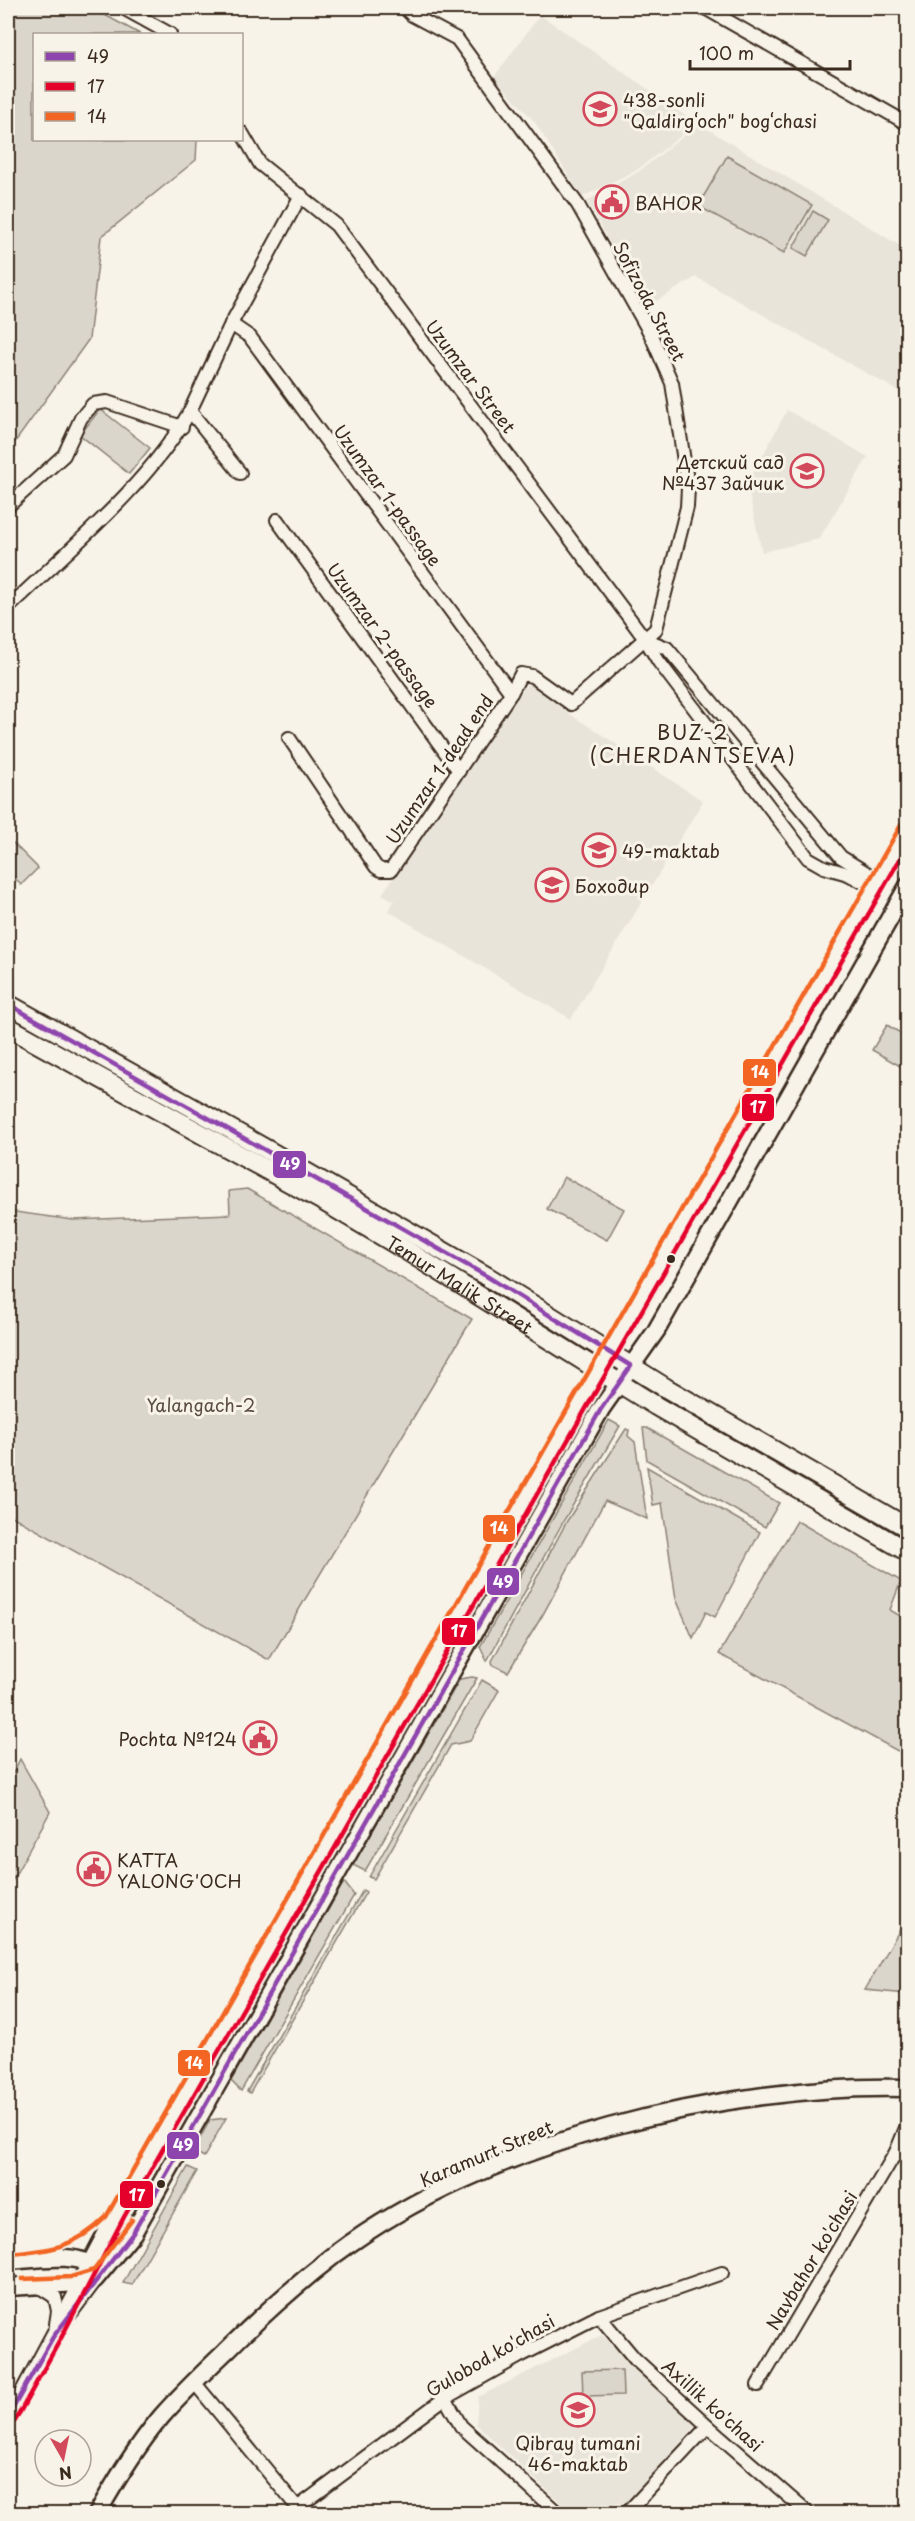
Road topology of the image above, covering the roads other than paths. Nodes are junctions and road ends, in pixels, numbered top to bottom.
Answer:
1 (123, 8) edge
2 (405, 8) edge
3 (705, 8) edge
4 (168, 33) edge
5 (908, 124) edge
6 (243, 135) edge
7 (301, 195) junction
8 (231, 324) junction
9 (190, 411) junction
10 (182, 427) junction
11 (240, 473) dead end
12 (8, 506) edge
13 (277, 520) dead end
14 (8, 608) edge
15 (645, 639) junction
16 (512, 693) junction
17 (289, 738) dead end
18 (459, 771) junction
19 (908, 829) edge
20 (876, 884) junction
21 (908, 886) edge
22 (8, 1005) edge
23 (807, 1007) junction
24 (831, 1022) junction
25 (8, 1027) edge
26 (750, 1107) junction
27 (775, 1121) junction
28 (610, 1353) junction
29 (631, 1366) junction
30 (599, 1371) junction
31 (619, 1383) junction
32 (908, 1528) edge
33 (496, 1550) junction
34 (908, 1552) edge
35 (515, 1560) junction
36 (908, 2090) edge
37 (908, 2123) edge
38 (896, 2152) junction
39 (908, 2158) edge
40 (92, 2260) junction
41 (8, 2261) edge
42 (722, 2273) dead end
43 (80, 2283) junction
44 (37, 2286) junction
45 (8, 2288) edge
46 (599, 2316) junction
47 (53, 2337) junction
48 (196, 2384) junction
49 (758, 2385) dead end
50 (445, 2398) junction
51 (8, 2417) edge
52 (708, 2426) junction
53 (299, 2511) edge
54 (97, 2514) edge
55 (103, 2514) edge
56 (559, 2514) edge
57 (626, 2514) edge
58 (809, 2514) edge

1 - 4 street
2 - 15 street, Sofizoda Street
3 - 5 street
6 - 7 street, Uzumzаr Street
7 - 8 street
7 - 15 street, Uzumzаr Street
8 - 9 street
8 - 16 street, Uzumzаr 1-passage
9 - 10 street
9 - 11 street
10 - 12 street
10 - 14 street
13 - 18 street, Uzumzаr 2-passage
15 - 16 street, Uzumzаr 1-dead end
15 - 20 street, Uzumzаr Street
15 - 20 street, Uzumzаr Street
16 - 18 street, Uzumzаr 1-dead end
17 - 18 street, Uzumzаr 1-dead end
19 - 20 main road
20 - 23 main road
21 - 24 main road
22 - 28 highway, Temur Malik Street
23 - 24 main road
23 - 26 main road
24 - 27 main road
25 - 30 highway, Temur Malik Street
26 - 27 main road
26 - 28 main road
27 - 29 main road
28 - 29 highway, Temur Malik Street
28 - 30 main road
29 - 31 main road
29 - 32 highway, Temur Malik Street
30 - 31 highway, Temur Malik Street
30 - 33 main road
31 - 34 highway, Temur Malik Street
31 - 35 main road
33 - 35 main road
33 - 40 main road
35 - 40 main road
36 - 48 main road, Karamurt Street
37 - 38 street, Navbahor ko'chasi
38 - 39 street
38 - 49 street, Navbahor ko'chasi
40 - 41 main road
40 - 43 main road
40 - 47 street
42 - 46 street, Gulobod ko'chasi
43 - 44 main road
43 - 47 street
44 - 45 main road
44 - 47 street
46 - 50 street, Gulobod ko'chasi
46 - 52 street, Axillik ko'chasi
47 - 51 street
48 - 53 street
48 - 54 main road, Karamurt Street
48 - 55 main road, Karamurt Street
50 - 53 street, Gulobod ko'chasi
50 - 56 street
52 - 57 street
52 - 58 street, Axillik ko'chasi

